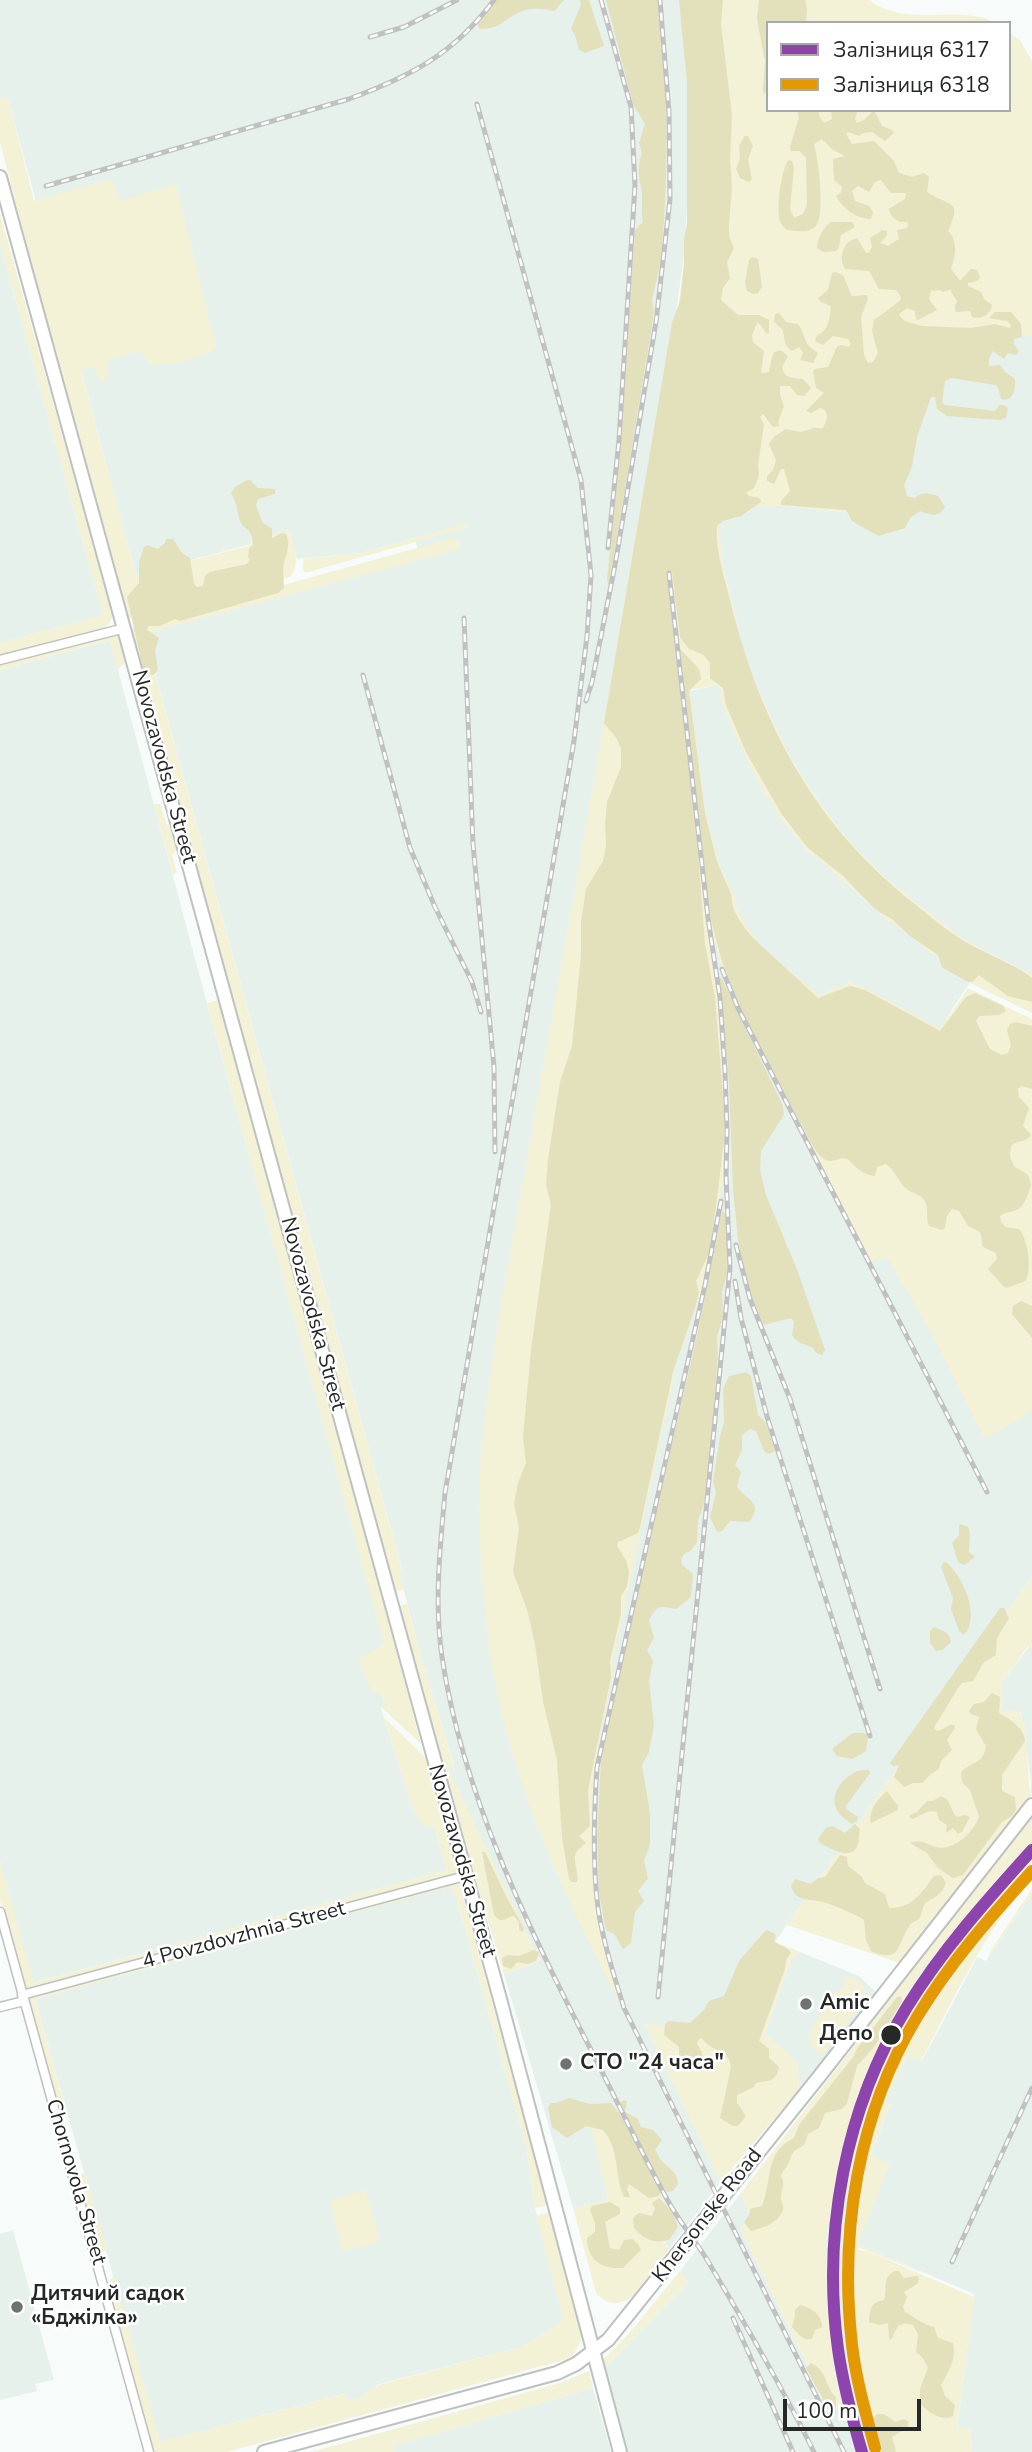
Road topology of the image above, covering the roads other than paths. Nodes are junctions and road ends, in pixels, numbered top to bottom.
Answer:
1 (0, 177) edge
2 (2, 198) edge
3 (125, 628) junction
4 (0, 660) edge
5 (1032, 1805) edge
6 (465, 1876) junction
7 (0, 1912) edge
8 (23, 1998) junction
9 (0, 2007) edge
10 (593, 2352) junction
11 (149, 2452) edge
12 (264, 2452) edge
13 (620, 2452) edge

1 - 2 street, Novozavodska Street
2 - 3 street, Novozavodska Street
3 - 4 street
3 - 6 street, Novozavodska Street
5 - 10 street, Khersonske Road
6 - 8 street, 4 Povzdovzhnia Street
6 - 10 street, Novozavodska Street
7 - 8 street, Chornovola Street
8 - 9 street, 4 Povzdovzhnia Street
8 - 11 street, Chornovola Street
10 - 12 street, Khersonske Road
10 - 13 street, Novozavodska Street

